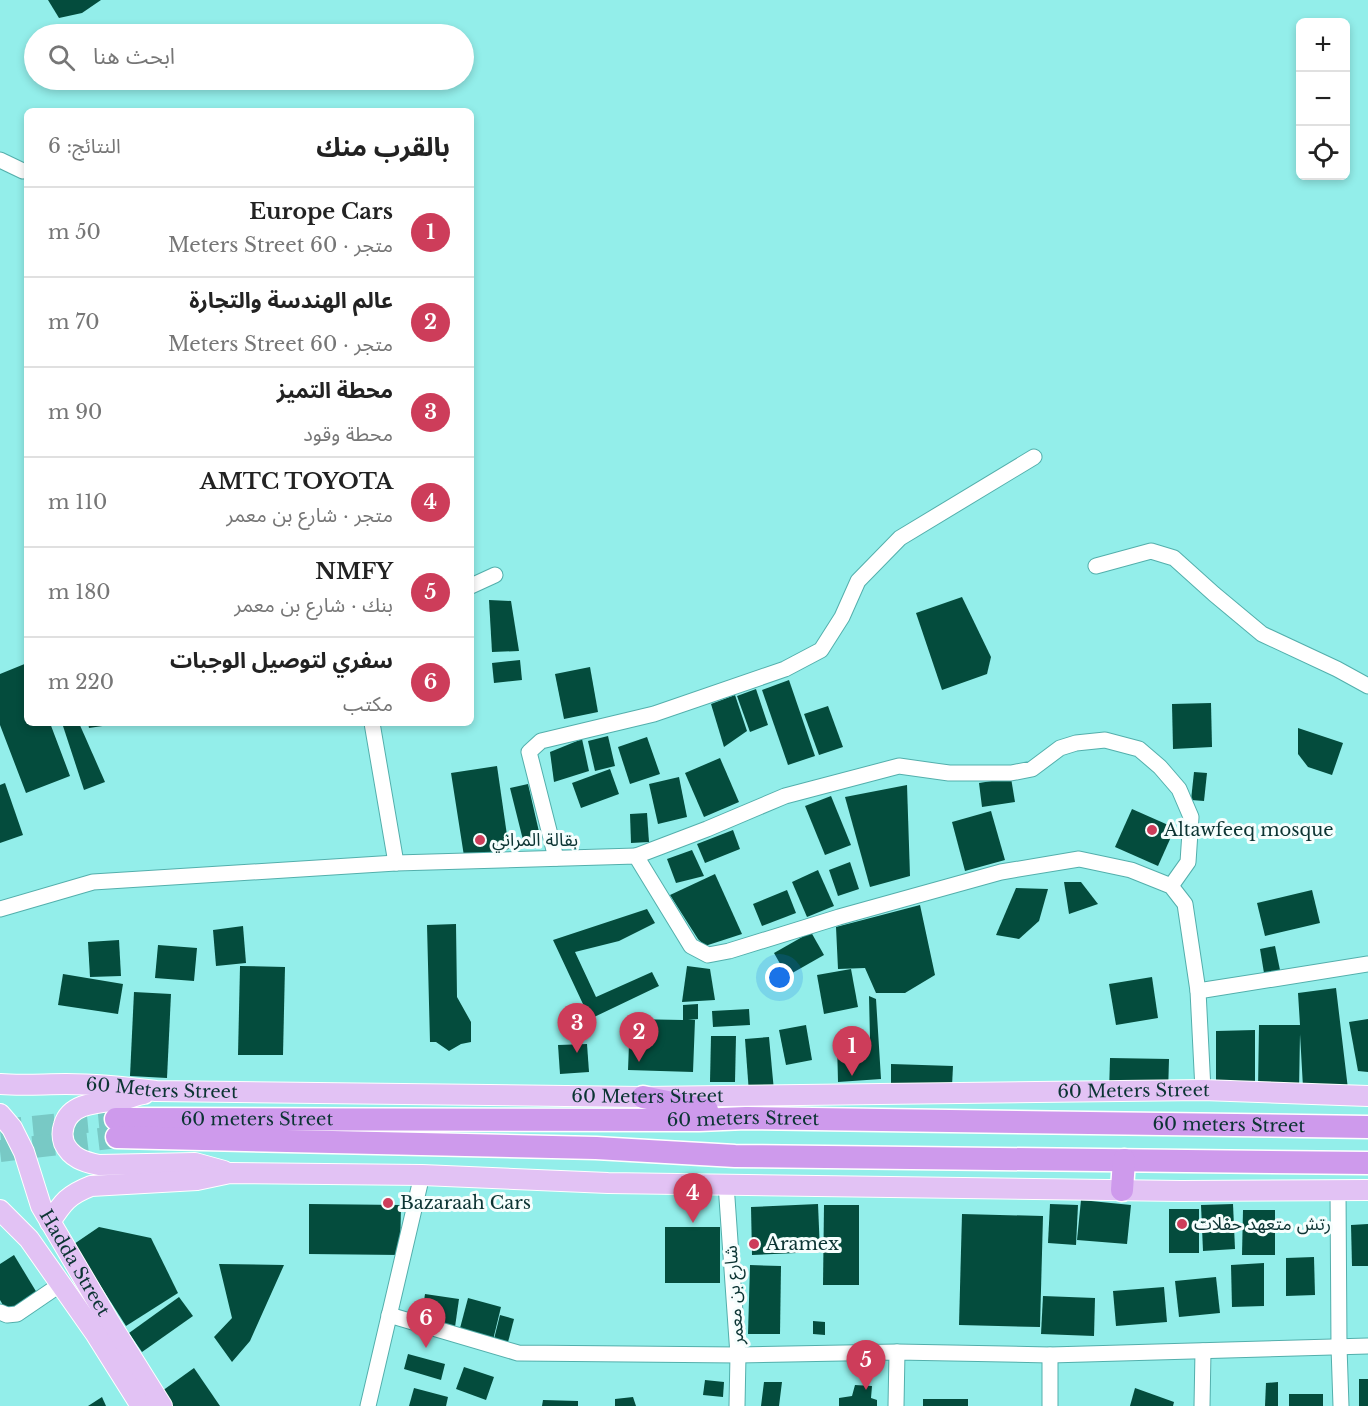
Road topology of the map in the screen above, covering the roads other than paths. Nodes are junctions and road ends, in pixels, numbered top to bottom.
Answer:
1 (0, 160) edge
2 (23, 171) dead end
3 (1034, 457) dead end
4 (1096, 566) dead end
5 (495, 575) dead end
6 (474, 585) edge
7 (1368, 686) edge
8 (373, 726) edge
9 (636, 856) junction
10 (556, 858) junction
11 (396, 863) junction
12 (1171, 886) junction
13 (0, 909) edge
14 (1368, 964) edge
15 (1198, 991) junction
16 (0, 1084) edge
17 (1203, 1090) junction
18 (156, 1091) junction
19 (1368, 1096) edge
20 (643, 1097) junction
21 (0, 1114) edge
22 (746, 1118) junction
23 (1368, 1127) edge
24 (1124, 1160) junction
25 (1368, 1162) edge
26 (230, 1173) junction
27 (422, 1175) junction
28 (726, 1184) junction
29 (1122, 1190) junction
30 (1338, 1190) junction
31 (1368, 1190) edge
32 (0, 1210) edge
33 (50, 1222) junction
34 (61, 1284) junction
35 (0, 1311) edge
36 (389, 1316) junction
37 (1368, 1346) edge
38 (1339, 1347) junction
39 (1203, 1351) junction
40 (897, 1352) junction
41 (738, 1355) junction
42 (1050, 1355) junction
43 (141, 1406) edge
44 (162, 1406) edge
45 (368, 1406) edge
46 (737, 1406) edge
47 (896, 1406) edge
48 (1050, 1406) edge
49 (1202, 1406) edge
50 (1341, 1406) edge

1 - 2 street
3 - 10 street
4 - 7 street
5 - 6 street
8 - 11 street
9 - 10 street
9 - 12 street
9 - 12 street
10 - 11 street
11 - 13 street
12 - 15 street
14 - 15 street
15 - 17 street
16 - 18 main road, 60 Meters Street
17 - 19 main road, 60 Meters Street
17 - 20 main road, 60 Meters Street
18 - 20 main road, 60 Meters Street
18 - 26 main road
20 - 22 highway
21 - 33 main road, Hadda Street
22 - 23 highway, 60 meters Street
22 - 24 highway, 60 meters Street
24 - 25 highway, 60 meters Street
24 - 29 highway
26 - 27 main road
26 - 33 main road
27 - 28 main road
27 - 36 street
28 - 29 main road
28 - 41 street, شارع بن معمر
29 - 30 main road
30 - 31 main road
30 - 38 street
32 - 34 main road, Hadda Street
33 - 44 main road, Hadda Street
34 - 35 street
34 - 43 main road, Hadda Street
36 - 41 street
36 - 45 street
37 - 38 street
38 - 39 street
38 - 50 street
39 - 42 street
39 - 49 street
40 - 41 street
40 - 42 street
40 - 47 street
41 - 46 street, شارع بن معمر
42 - 48 street

